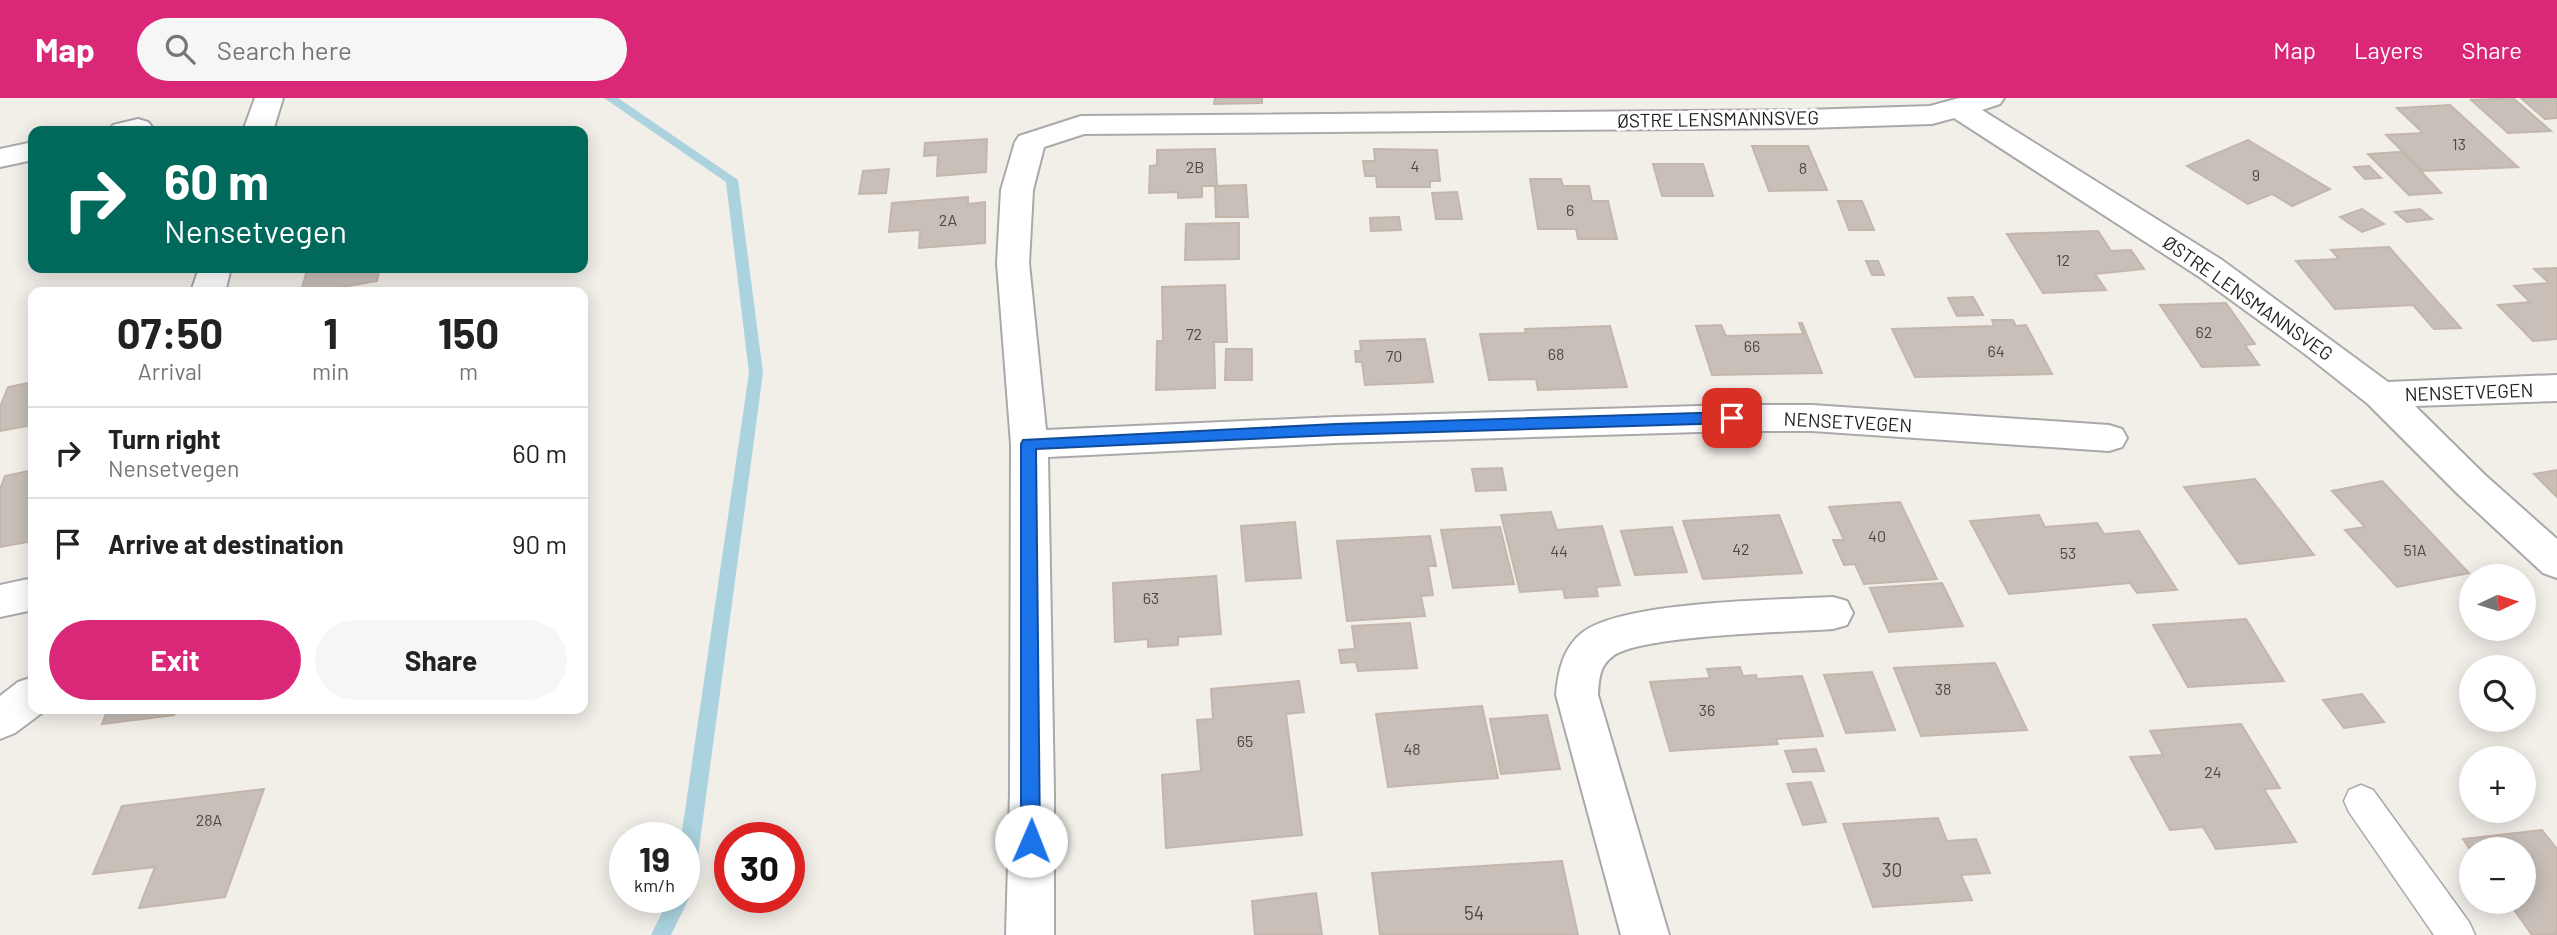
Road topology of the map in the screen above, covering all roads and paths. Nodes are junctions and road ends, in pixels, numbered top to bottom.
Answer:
1 (269, 98) edge
2 (1975, 103) edge
3 (260, 126) edge
4 (28, 151) edge
5 (0, 158) edge
6 (2557, 388) edge
7 (2381, 396) junction
8 (2109, 438) dead end
9 (1029, 444) junction
10 (2557, 562) edge
11 (28, 595) edge
12 (0, 601) edge
13 (1833, 612) dead end
14 (28, 699) edge
15 (0, 720) edge
16 (2361, 801) dead end
17 (1030, 935) edge
18 (1645, 935) edge
19 (2456, 935) edge

1 - 3 street
2 - 7 street, ØSTRE LENSMANNSVEG
2 - 9 street, ØSTRE LENSMANNSVEG
4 - 5 street
6 - 7 street, NENSETVEGEN
7 - 10 street, ØSTRE LENSMANNSVEG
8 - 9 street, NENSETVEGEN
9 - 17 street
11 - 12 street
13 - 18 street
14 - 15 street
16 - 19 lane

